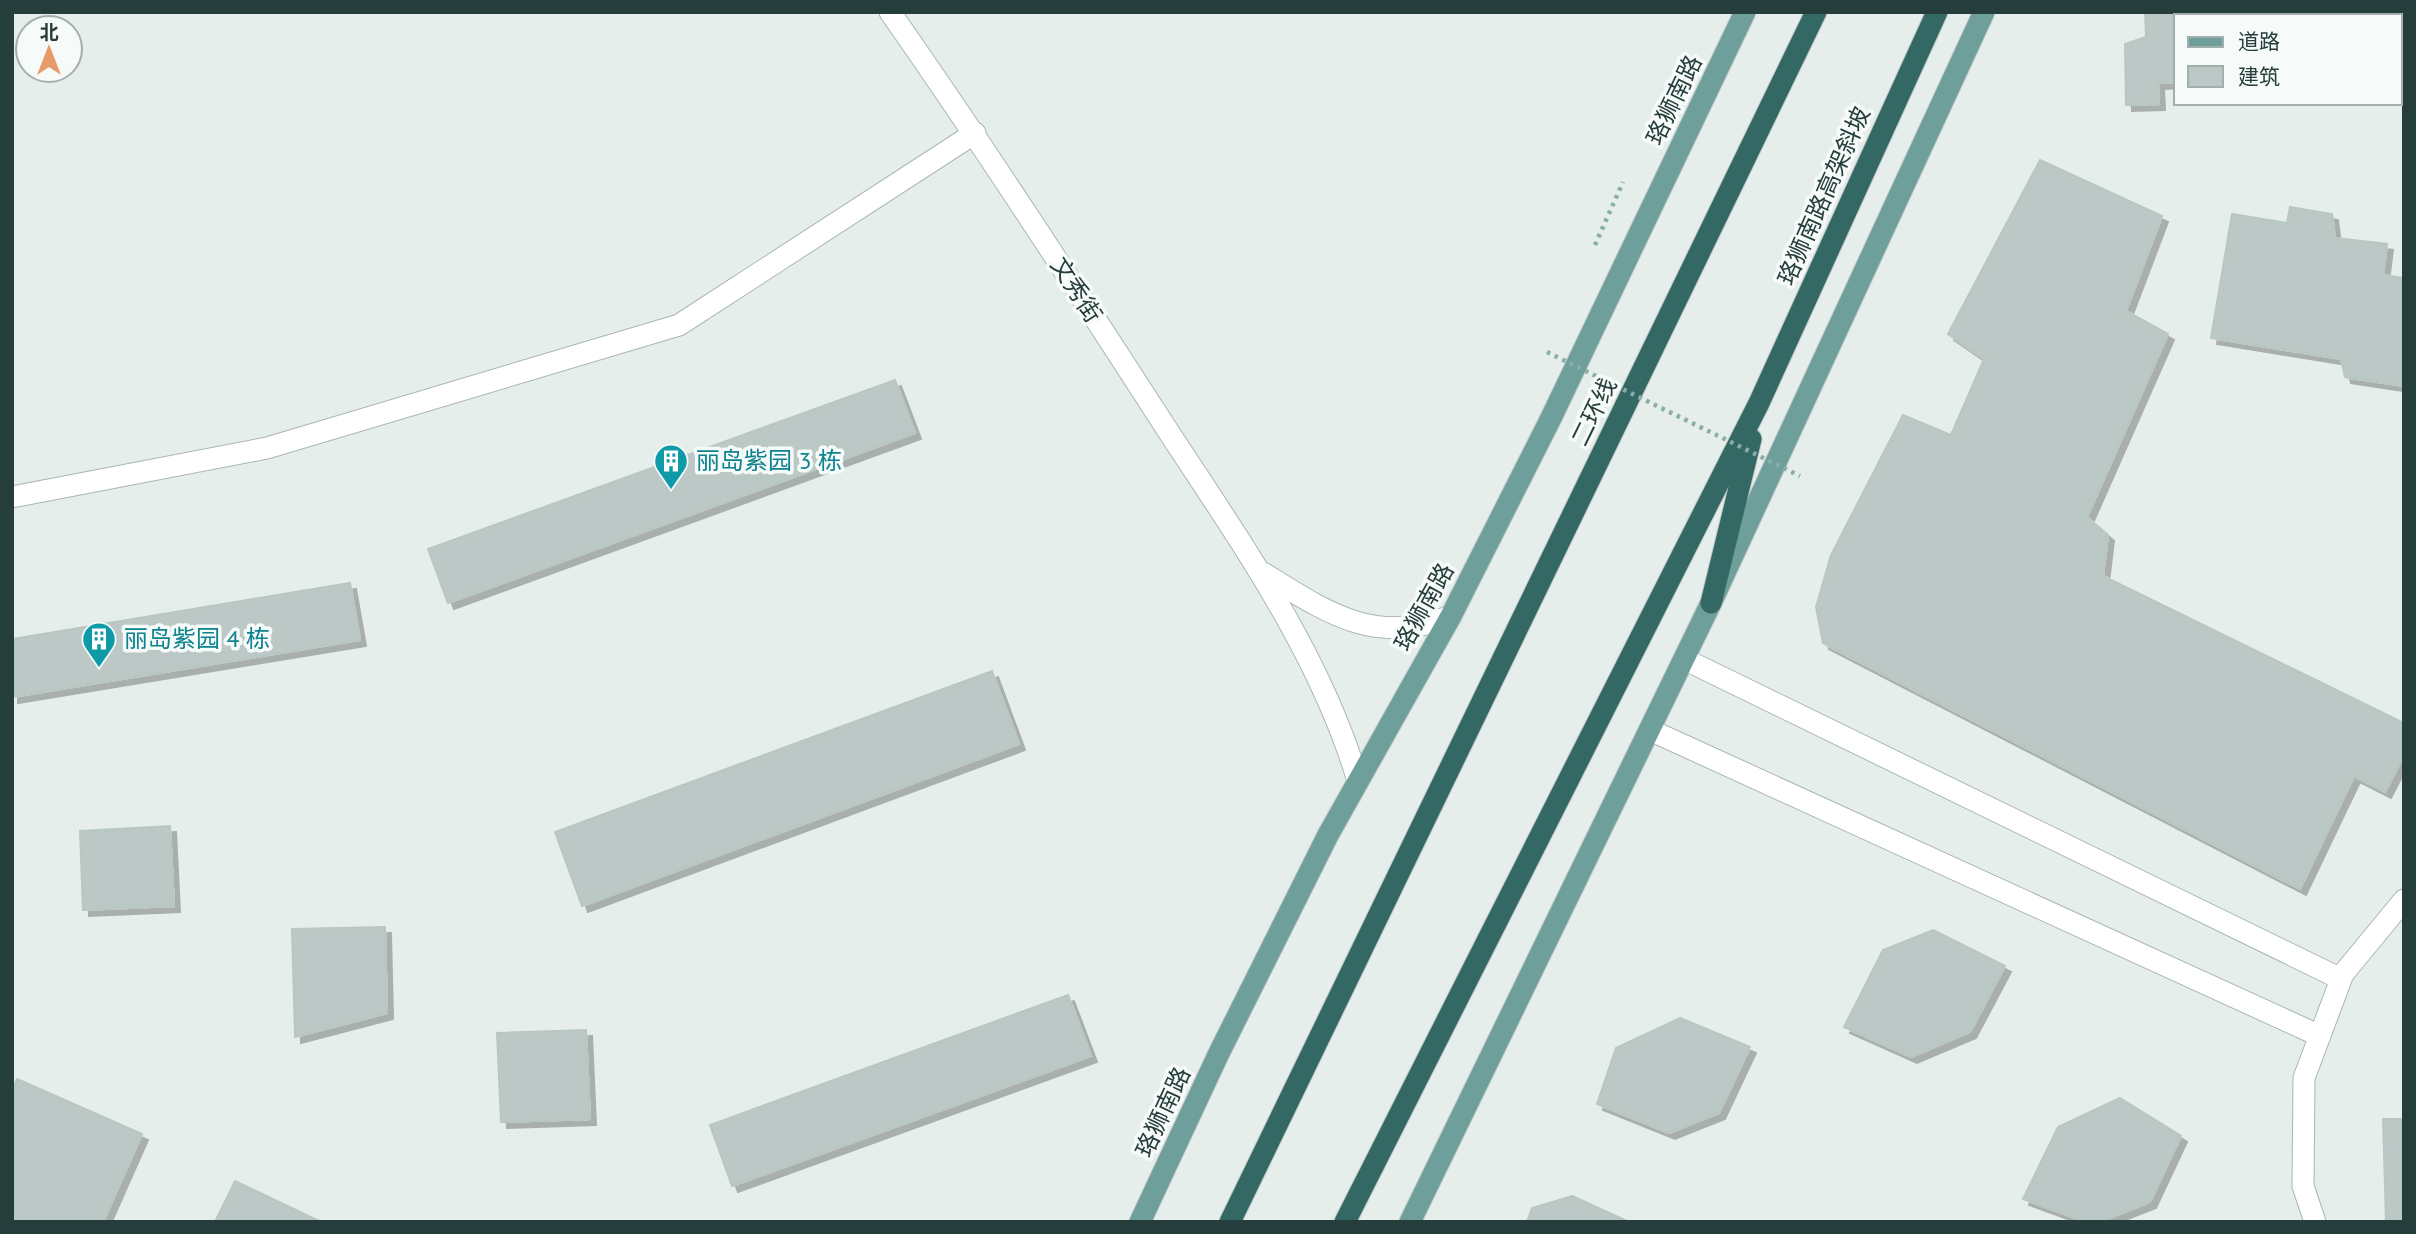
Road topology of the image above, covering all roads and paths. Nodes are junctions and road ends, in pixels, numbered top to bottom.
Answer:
1 (890, 12) edge
2 (1745, 12) edge
3 (1816, 12) edge
4 (1937, 12) edge
5 (1984, 12) edge
6 (975, 133) junction
7 (1547, 352) dead end
8 (1759, 402) junction
9 (1800, 475) dead end
10 (12, 498) edge
11 (1259, 570) junction
12 (1711, 603) junction
13 (1451, 616) junction
14 (1684, 659) junction
15 (1650, 730) junction
16 (1357, 781) junction
17 (2404, 900) edge
18 (2341, 979) junction
19 (2320, 1036) junction
20 (1140, 1222) edge
21 (1230, 1222) edge
22 (1345, 1222) edge
23 (1410, 1222) edge
24 (2315, 1222) edge

1 - 6 street, 文秀街
2 - 13 main road, 珞狮南路
3 - 21 highway, 二环线
4 - 8 highway, 珞狮南路高架斜坡
5 - 12 main road
6 - 10 street
6 - 11 street, 文秀街
7 - 9 path, bridge
8 - 12 highway
8 - 22 highway
11 - 13 street, 文秀街
11 - 16 street, 文秀街
12 - 14 main road
13 - 16 main road, 珞狮南路
14 - 15 main road
14 - 18 street
15 - 19 street
15 - 23 main road
16 - 20 main road, 珞狮南路
17 - 18 street
18 - 19 street
19 - 24 street

